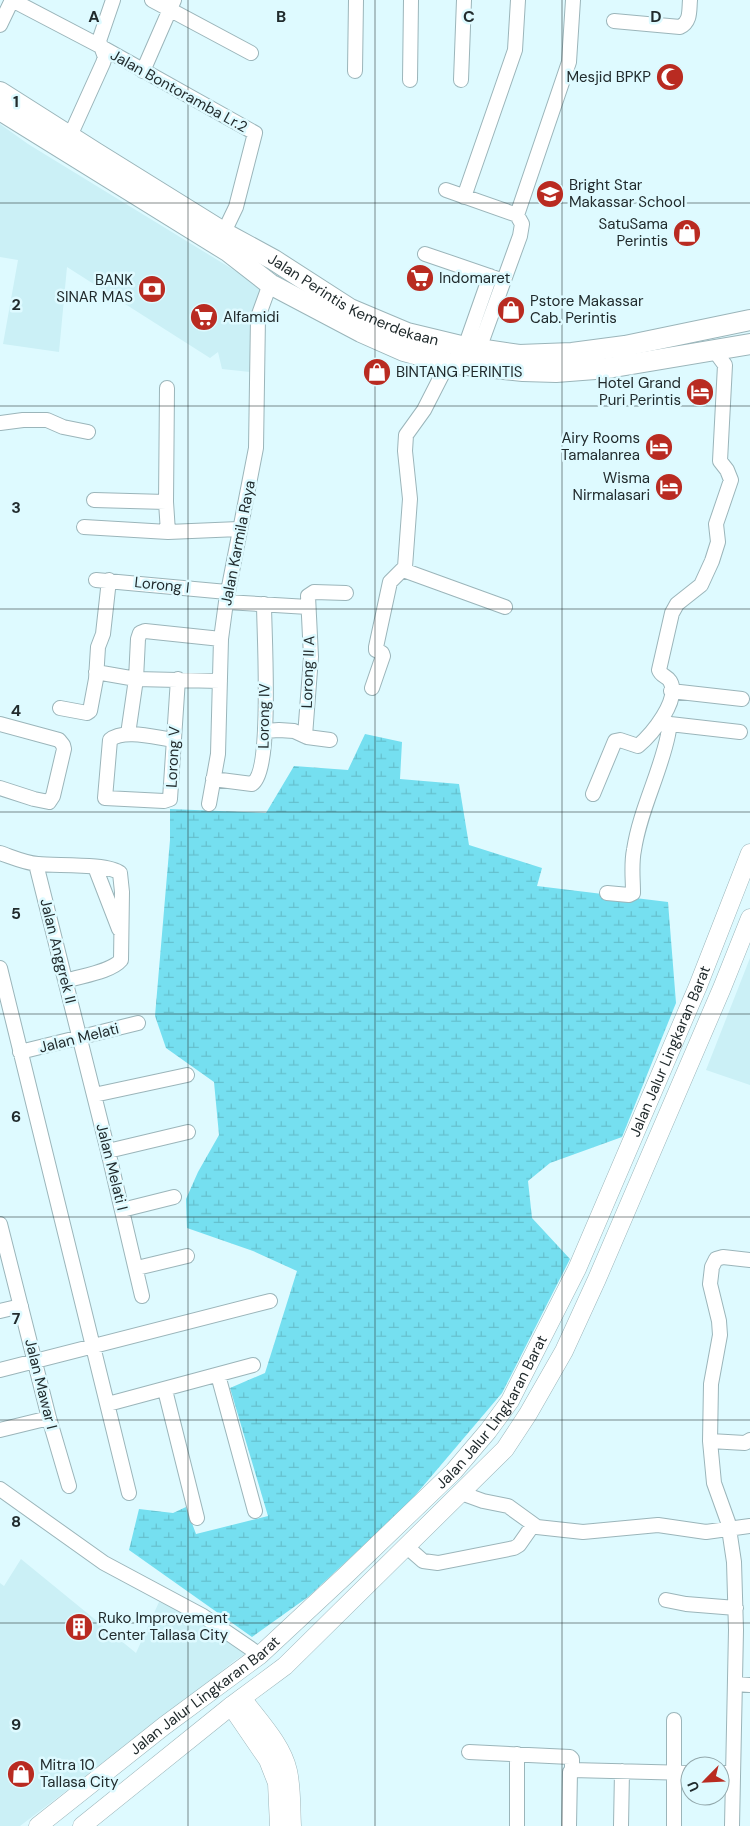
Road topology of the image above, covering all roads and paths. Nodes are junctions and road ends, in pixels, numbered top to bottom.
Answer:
1 (12, 0) edge
2 (113, 0) edge
3 (152, 0) edge
4 (356, 0) edge
5 (411, 0) edge
6 (464, 0) edge
7 (518, 0) edge
8 (572, 0) edge
9 (690, 0) edge
10 (172, 5) edge
11 (614, 21) dead end
12 (0, 25) edge
13 (102, 49) junction
14 (251, 53) dead end
15 (143, 71) junction
16 (355, 71) dead end
17 (410, 80) dead end
18 (461, 80) dead end
19 (0, 92) edge
20 (0, 110) edge
21 (70, 136) junction
22 (93, 159) junction
23 (446, 190) dead end
24 (464, 197) junction
25 (517, 215) junction
26 (224, 232) junction
27 (425, 254) dead end
28 (497, 279) junction
29 (270, 284) junction
30 (750, 320) edge
31 (750, 344) edge
32 (472, 348) junction
33 (714, 350) junction
34 (448, 363) junction
35 (167, 388) dead end
36 (0, 423) edge
37 (88, 432) dead end
38 (94, 500) dead end
39 (166, 502) junction
40 (84, 527) dead end
41 (239, 529) junction
42 (168, 532) junction
43 (403, 570) junction
44 (346, 593) dead end
45 (227, 597) junction
46 (264, 604) junction
47 (308, 607) junction
48 (505, 607) dead end
49 (221, 639) junction
50 (96, 672) junction
51 (136, 679) junction
52 (178, 679) junction
53 (220, 681) junction
54 (372, 688) dead end
55 (671, 691) junction
56 (742, 698) dead end
57 (60, 708) dead end
58 (665, 722) junction
59 (0, 724) edge
60 (265, 731) junction
61 (740, 732) dead end
62 (128, 734) junction
63 (305, 736) junction
64 (174, 740) junction
65 (330, 740) dead end
66 (213, 779) junction
67 (0, 788) edge
68 (593, 794) dead end
69 (209, 804) dead end
70 (0, 853) edge
71 (750, 853) edge
72 (36, 864) junction
73 (95, 867) junction
74 (607, 893) dead end
75 (750, 918) edge
76 (121, 936) junction
77 (0, 968) edge
78 (66, 980) junction
79 (138, 1023) dead end
80 (81, 1038) junction
81 (20, 1052) junction
82 (187, 1074) dead end
83 (94, 1095) junction
84 (188, 1132) dead end
85 (108, 1151) junction
86 (174, 1197) dead end
87 (122, 1210) junction
88 (0, 1224) edge
89 (187, 1256) dead end
90 (750, 1260) edge
91 (137, 1268) junction
92 (577, 1269) junction
93 (597, 1279) junction
94 (142, 1296) dead end
95 (270, 1301) dead end
96 (21, 1306) junction
97 (0, 1311) edge
98 (94, 1346) junction
99 (36, 1361) junction
100 (253, 1365) dead end
101 (0, 1370) edge
102 (218, 1375) junction
103 (165, 1390) junction
104 (108, 1404) junction
105 (49, 1418) junction
106 (0, 1430) edge
107 (750, 1440) edge
108 (710, 1441) junction
109 (69, 1486) dead end
110 (0, 1489) edge
111 (461, 1492) junction
112 (129, 1493) dead end
113 (255, 1511) dead end
114 (197, 1518) dead end
115 (533, 1525) junction
116 (750, 1526) edge
117 (730, 1530) junction
118 (407, 1547) junction
119 (666, 1600) dead end
120 (736, 1608) junction
121 (260, 1655) junction
122 (735, 1684) junction
123 (750, 1685) edge
124 (237, 1702) junction
125 (674, 1720) dead end
126 (469, 1752) dead end
127 (517, 1754) junction
128 (729, 1756) edge
129 (123, 1759) junction
130 (572, 1770) junction
131 (622, 1771) junction
132 (675, 1773) junction
133 (680, 1773) edge
134 (140, 1780) junction
135 (730, 1806) edge
136 (38, 1826) edge
137 (82, 1826) edge
138 (279, 1826) edge
139 (292, 1826) edge
140 (517, 1826) edge
141 (569, 1826) edge
142 (621, 1826) edge
143 (674, 1826) edge
144 (732, 1826) edge

1 - 12 street
1 - 13 street, Jalan Bontoramba Lr.2
2 - 13 street
3 - 10 street
4 - 16 street
5 - 17 street
6 - 18 street
7 - 24 street
8 - 25 street
9 - 11 street
10 - 14 street
10 - 15 street
13 - 15 street, Jalan Bontoramba Lr.2
13 - 21 street
15 - 26 street, Jalan Bontoramba Lr.2
19 - 21 highway, Jalan Perintis Kemerdekaan
20 - 22 highway, Jalan Perintis Kemerdekaan
21 - 22 highway, Jalan Perintis Kemerdekaan
22 - 26 highway, Jalan Perintis Kemerdekaan
22 - 29 highway, Jalan Perintis Kemerdekaan
23 - 24 street
24 - 25 street
25 - 28 street
26 - 32 highway, Jalan Perintis Kemerdekaan
27 - 28 street
28 - 32 street
29 - 34 highway, Jalan Perintis Kemerdekaan
29 - 41 street, Jalan Karmila Raya
30 - 32 highway, Jalan Perintis Kemerdekaan
31 - 33 highway, Jalan Perintis Kemerdekaan
33 - 34 highway, Jalan Perintis Kemerdekaan
33 - 55 street
34 - 43 street
35 - 39 street
36 - 37 street
38 - 39 street
39 - 42 street
40 - 42 street
41 - 42 street
41 - 45 street, Jalan Karmila Raya
43 - 48 street
43 - 54 street
44 - 47 street
45 - 46 street, Lorong I
45 - 49 street, Jalan Karmila Raya
45 - 50 street, Lorong I
46 - 47 street, Lorong I
46 - 60 street, Lorong IV
47 - 63 street, Lorong II A
49 - 51 street
49 - 53 street, Jalan Karmila Raya
50 - 51 street
50 - 57 street
51 - 52 street
51 - 62 street
52 - 53 street
52 - 64 street, Lorong V
53 - 66 street, Jalan Karmila Raya
55 - 56 street
55 - 58 street
58 - 61 street
58 - 68 street
58 - 74 street
59 - 67 street
60 - 63 street
60 - 66 street, Lorong IV
62 - 64 street
62 - 64 street, Lorong V
63 - 65 street
66 - 69 street, Jalan Karmila Raya
70 - 72 street
71 - 92 main road, Jalan Jalur Lingkaran Barat
72 - 73 street
72 - 78 street, Jalan Anggrek II
73 - 76 street
73 - 76 street
75 - 93 main road, Jalan Jalur Lingkaran Barat
76 - 78 street
77 - 81 street
78 - 80 street, Jalan Anggrek II
79 - 80 street, Jalan Melati
80 - 81 street, Jalan Melati
80 - 83 street, Jalan Melati I
81 - 98 street
82 - 83 street
83 - 85 street, Jalan Melati I
84 - 85 street
85 - 87 street, Jalan Melati I
86 - 87 street
87 - 91 street, Jalan Melati I
88 - 96 street, Jalan Mawar I
89 - 91 street
90 - 108 street
91 - 94 street, Jalan Melati I
92 - 93 main road
92 - 121 main road, Jalan Jalur Lingkaran Barat
93 - 111 main road, Jalan Jalur Lingkaran Barat
95 - 98 street
96 - 97 street
96 - 99 street, Jalan Mawar I
98 - 99 street
98 - 104 street
99 - 101 street
99 - 105 street, Jalan Mawar I
100 - 102 street
102 - 103 street
102 - 113 street
103 - 104 street
103 - 114 street
104 - 112 street
105 - 106 street
105 - 109 street, Jalan Mawar I
107 - 108 street
108 - 117 street
110 - 121 street
111 - 115 street
111 - 118 main road, Jalan Jalur Lingkaran Barat
115 - 117 street
115 - 118 street
116 - 117 street
117 - 120 street
118 - 124 main road, Jalan Jalur Lingkaran Barat
119 - 120 street
120 - 122 street
121 - 129 main road, Jalan Jalur Lingkaran Barat
122 - 123 street
122 - 128 street
124 - 134 main road, Jalan Jalur Lingkaran Barat
124 - 138 main road
124 - 139 main road
125 - 132 street
126 - 127 street
127 - 130 street
127 - 140 street
129 - 134 main road
129 - 136 main road, Jalan Jalur Lingkaran Barat
130 - 131 street
130 - 141 street
131 - 132 street
131 - 142 street
132 - 133 street
132 - 143 street
134 - 137 main road, Jalan Jalur Lingkaran Barat
135 - 144 street

